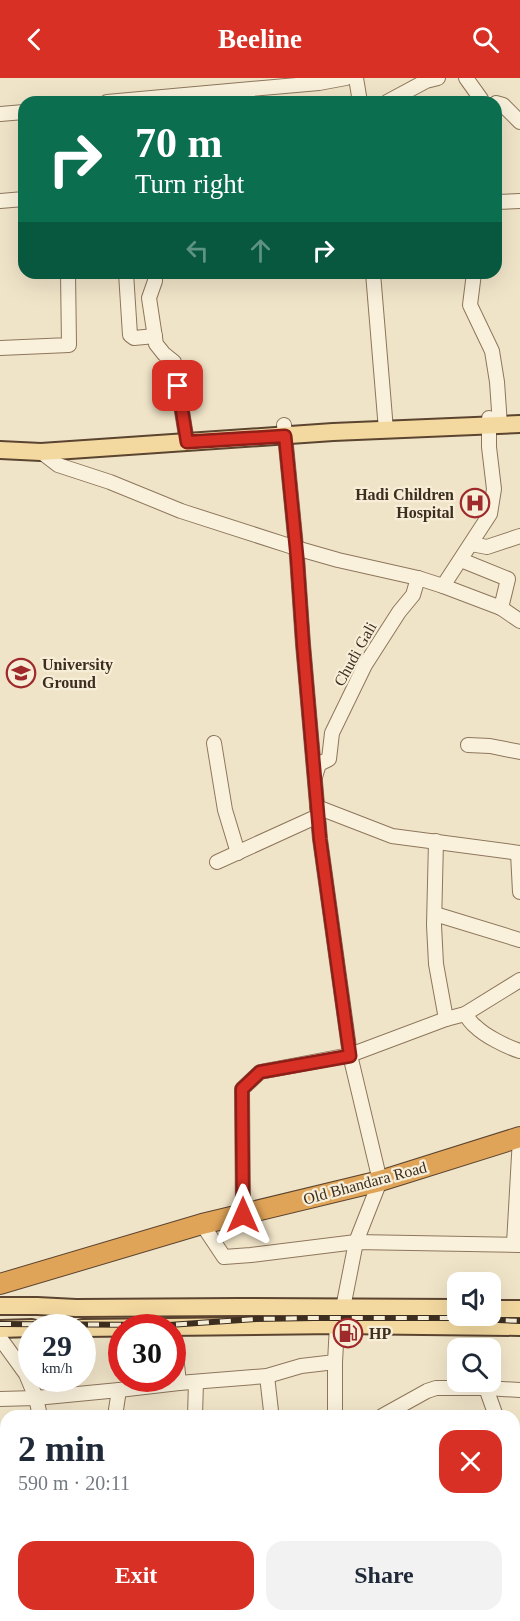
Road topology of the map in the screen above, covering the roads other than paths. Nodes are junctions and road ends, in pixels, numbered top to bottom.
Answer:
1 (346, 78) edge
2 (357, 78) edge
3 (438, 78) edge
4 (466, 78) edge
5 (230, 96) edge
6 (359, 96) edge
7 (398, 96) edge
8 (480, 96) edge
9 (502, 105) edge
10 (18, 112) edge
11 (0, 114) edge
12 (520, 122) edge
13 (18, 200) edge
14 (0, 201) edge
15 (520, 201) edge
16 (502, 202) edge
17 (68, 279) edge
18 (126, 279) edge
19 (155, 279) edge
20 (374, 279) edge
21 (473, 279) edge
22 (154, 336) junction
23 (0, 348) edge
24 (520, 417) edge
25 (494, 422) junction
26 (520, 424) edge
27 (386, 426) junction
28 (284, 430) junction
29 (186, 437) junction
30 (0, 441) edge
31 (0, 450) edge
32 (41, 452) junction
33 (520, 536) edge
34 (471, 544) junction
35 (296, 548) junction
36 (461, 560) junction
37 (418, 578) junction
38 (443, 586) junction
39 (501, 609) junction
40 (520, 621) edge
41 (214, 744) dead end
42 (468, 745) dead end
43 (520, 752) edge
44 (315, 780) junction
45 (317, 812) junction
46 (436, 842) junction
47 (238, 853) junction
48 (519, 853) edge
49 (217, 862) dead end
50 (520, 892) edge
51 (435, 914) junction
52 (520, 940) edge
53 (520, 981) edge
54 (465, 1014) junction
55 (446, 1019) junction
56 (520, 1051) edge
57 (350, 1056) junction
58 (520, 1137) edge
59 (380, 1181) junction
60 (243, 1215) junction
61 (202, 1224) junction
62 (356, 1242) junction
63 (517, 1245) edge
64 (0, 1284) edge
65 (0, 1306) edge
66 (343, 1308) junction
67 (447, 1308) edge
68 (501, 1309) edge
69 (520, 1309) edge
70 (337, 1325) junction
71 (186, 1327) edge
72 (520, 1327) edge
73 (18, 1328) edge
74 (0, 1329) edge
75 (0, 1338) edge
76 (335, 1362) junction
77 (267, 1376) junction
78 (196, 1382) junction
79 (186, 1383) edge
80 (447, 1388) edge
81 (501, 1389) edge
82 (520, 1390) edge
83 (108, 1391) edge
84 (119, 1392) edge
85 (487, 1392) edge
86 (36, 1398) junction
87 (0, 1399) edge
88 (39, 1410) edge
89 (116, 1410) edge
90 (195, 1410) edge
91 (271, 1410) edge
92 (335, 1410) edge
93 (393, 1410) edge
94 (494, 1410) edge

1 - 5 street
2 - 6 street
3 - 7 street
4 - 8 street
9 - 12 street
10 - 11 street
13 - 14 street
15 - 16 street
17 - 23 street
18 - 22 street
19 - 22 street
20 - 27 street
21 - 25 street
22 - 29 street
24 - 25 main road
25 - 26 main road
25 - 27 main road
25 - 34 street
27 - 28 main road
28 - 29 main road
28 - 35 street
29 - 30 main road
29 - 32 main road
31 - 32 main road
32 - 35 street
33 - 34 street
34 - 36 street
35 - 37 street
35 - 44 street
36 - 38 street
36 - 39 street
37 - 38 street
37 - 44 street, Chudi Gali
38 - 39 street
39 - 40 street
41 - 47 street
42 - 43 street
44 - 45 street
45 - 46 street
45 - 47 street
45 - 57 street
46 - 48 street
46 - 51 street
47 - 49 street
48 - 50 street
51 - 52 street
51 - 55 street
53 - 54 street
54 - 55 street
54 - 56 street
55 - 57 street
57 - 59 street
57 - 60 street
58 - 59 highway, Old Bhandara Road
58 - 63 street
59 - 60 highway, Old Bhandara Road
59 - 62 street
60 - 61 highway, Old Bhandara Road
61 - 62 street
61 - 64 highway, Old Bhandara Road
62 - 63 street
62 - 66 street
65 - 66 main road
66 - 67 main road
66 - 70 street
68 - 69 main road
70 - 71 main road
70 - 72 main road
70 - 76 street
73 - 74 main road
75 - 86 street
76 - 77 street
76 - 92 street
77 - 78 street
77 - 91 street
78 - 79 street
78 - 90 street
80 - 93 street
81 - 82 street
83 - 86 street
84 - 89 street
85 - 94 street
86 - 87 street
86 - 88 street

